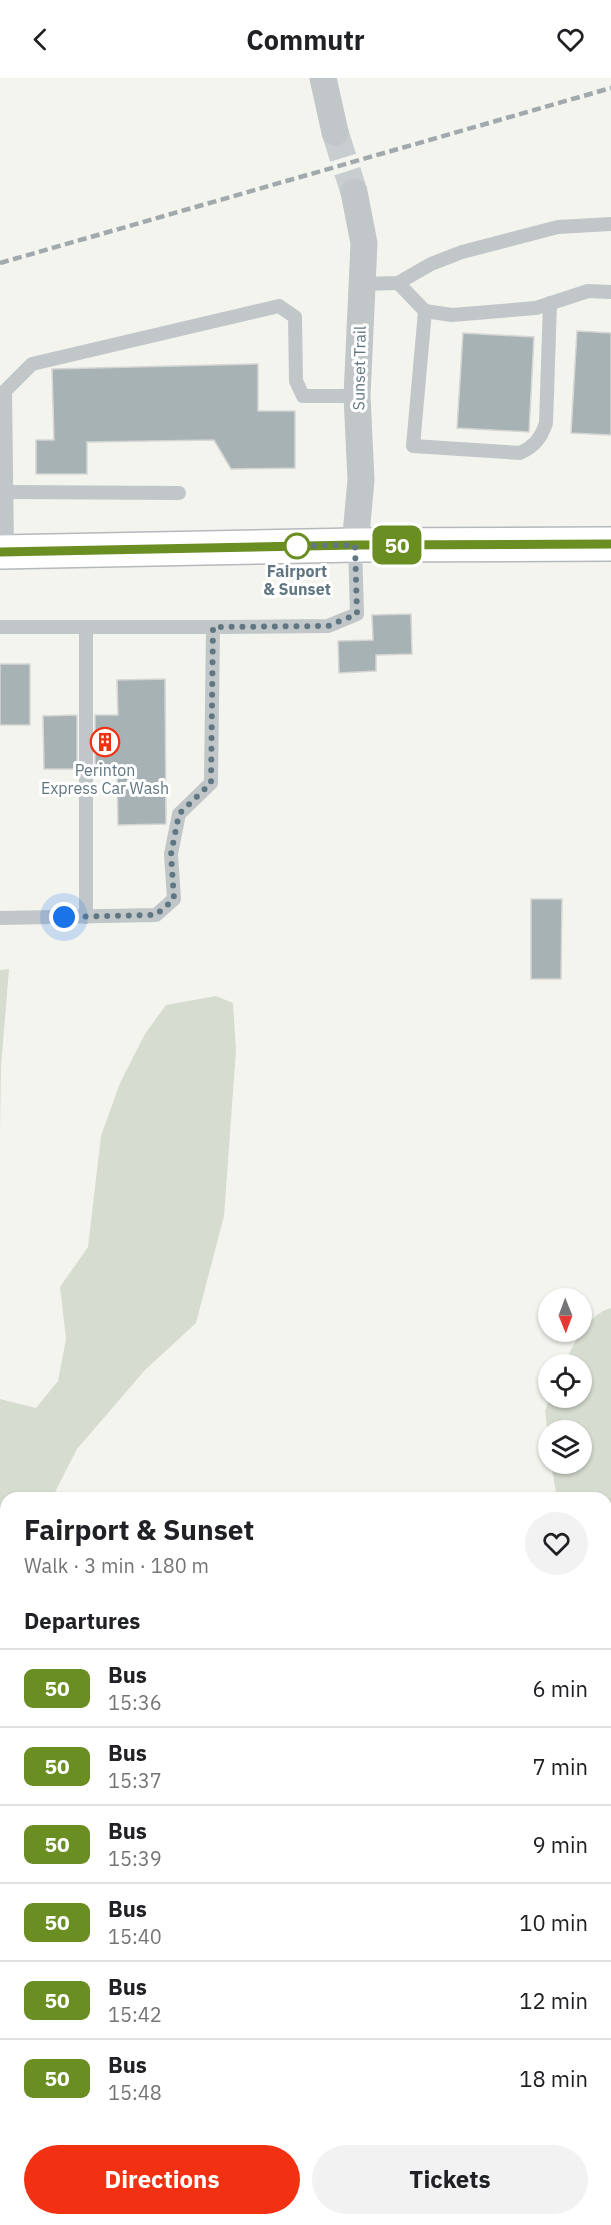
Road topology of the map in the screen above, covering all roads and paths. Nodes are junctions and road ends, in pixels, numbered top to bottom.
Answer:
1 (323, 78) edge
2 (335, 132) tunnel mouth
3 (354, 192) tunnel mouth
4 (611, 224) edge
5 (398, 283) junction
6 (363, 285) junction
7 (611, 292) edge
8 (550, 303) junction
9 (424, 311) junction
10 (2, 392) edge
11 (357, 396) junction
12 (3, 474) edge
13 (6, 492) junction
14 (179, 493) dead end
15 (611, 544) edge
16 (355, 545) junction
17 (3, 551) edge
18 (0, 627) edge
19 (86, 627) junction
20 (213, 627) junction
21 (86, 916) junction
22 (0, 918) edge

1 - 2 street
3 - 6 street, Sunset Trail
4 - 5 lane
5 - 6 lane
5 - 9 lane
6 - 11 street, Sunset Trail
7 - 8 lane
8 - 9 lane
8 - 9 lane
10 - 11 lane
10 - 12 lane
11 - 16 street, Sunset Trail
12 - 13 lane
13 - 14 lane
13 - 17 lane
15 - 16 main road
16 - 17 main road
16 - 20 lane
18 - 19 lane
19 - 20 lane
19 - 21 lane
20 - 21 lane
21 - 22 lane

